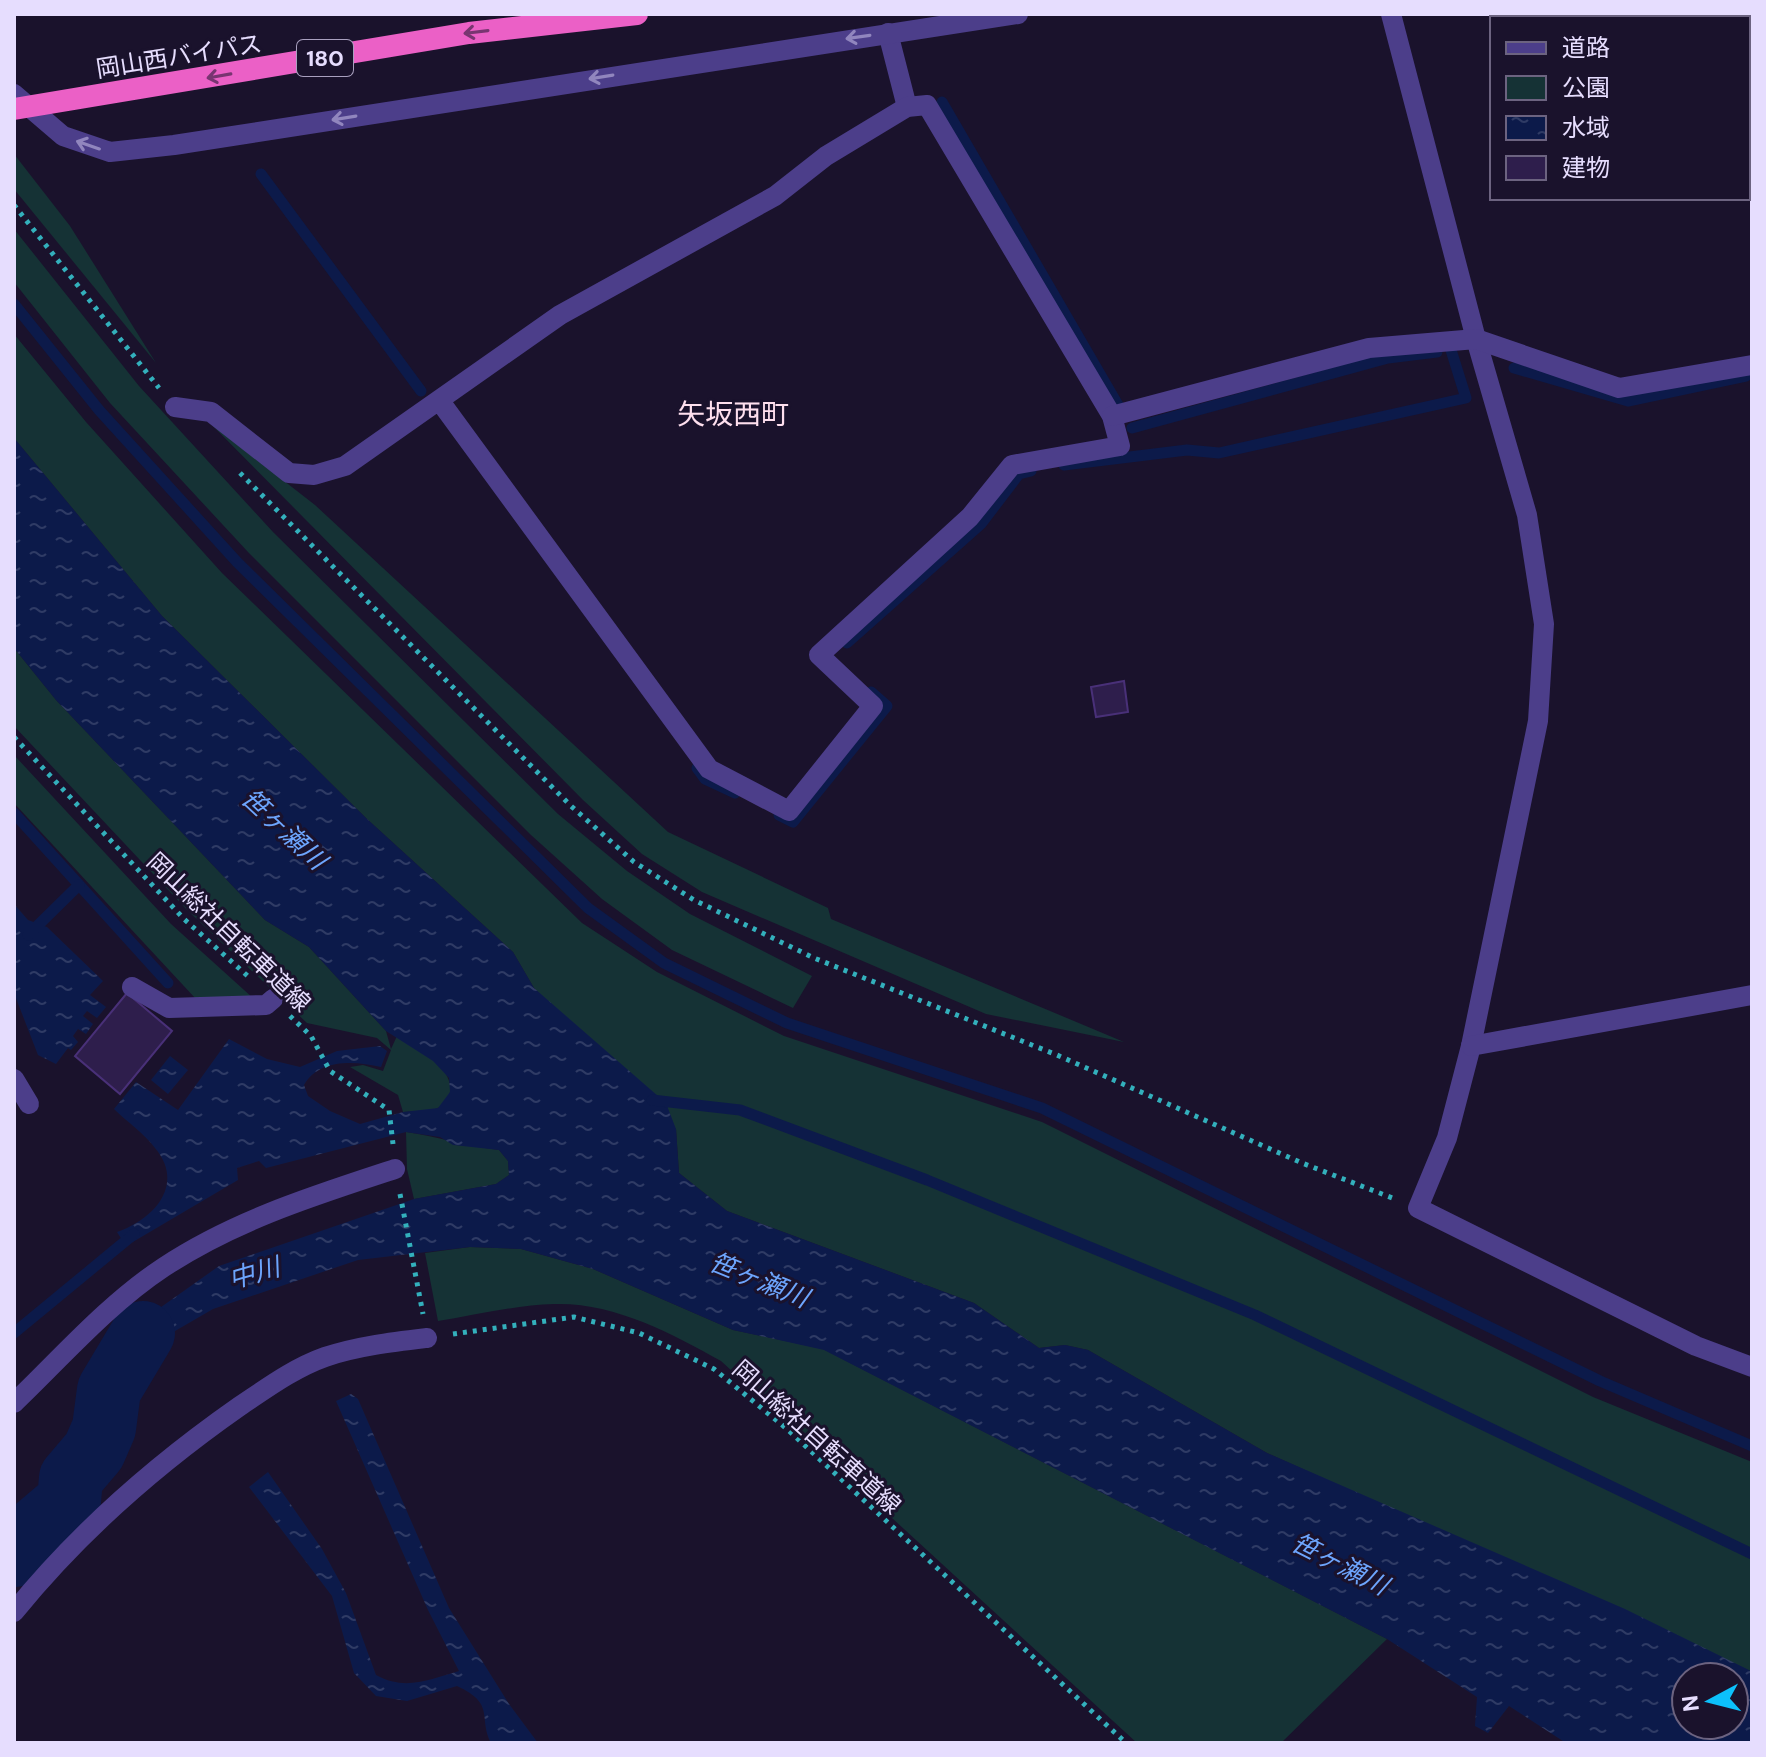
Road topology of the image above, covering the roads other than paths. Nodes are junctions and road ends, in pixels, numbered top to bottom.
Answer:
1 (637, 14) edge
2 (1018, 14) edge
3 (1391, 14) edge
4 (888, 33) junction
5 (14, 94) edge
6 (907, 107) junction
7 (14, 109) edge
8 (1476, 339) junction
9 (1752, 365) edge
10 (439, 400) junction
11 (175, 407) road end
12 (1112, 416) junction
13 (132, 987) dead end
14 (1752, 995) edge
15 (273, 999) road end
16 (1471, 1046) junction
17 (14, 1079) edge
18 (29, 1104) dead end
19 (396, 1169) road end
20 (426, 1331) road end
21 (1752, 1367) edge
22 (14, 1403) edge
23 (14, 1612) edge

1 -> 7 highway, 岡山西バイパス / 180, bridge
2 - 4 street
3 - 8 street
4 -> 5 street
4 - 6 street
6 - 10 street
6 - 12 street
8 - 9 street
8 - 12 street
8 - 16 street
10 - 11 street
10 - 12 street
13 - 15 street
14 - 16 street
16 - 21 street
17 - 18 street
19 - 22 street
20 - 23 street

